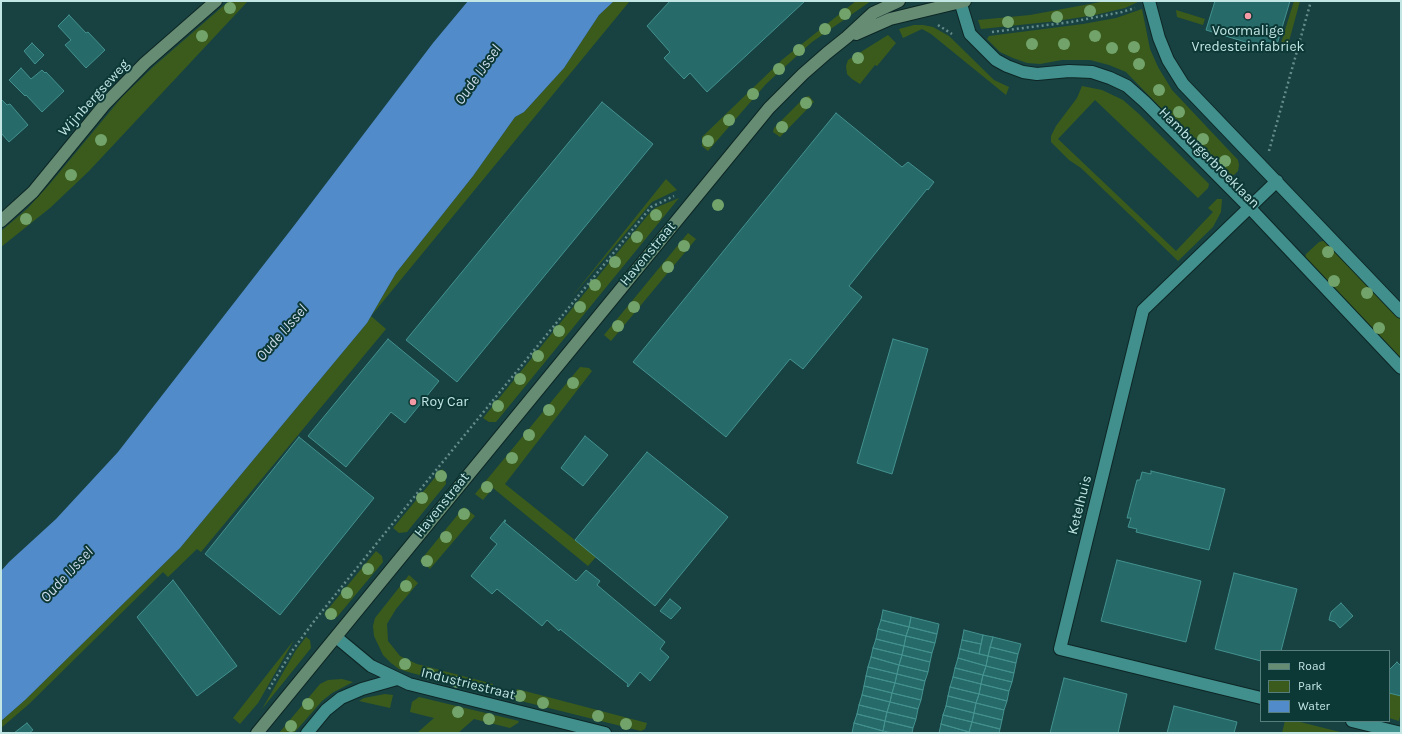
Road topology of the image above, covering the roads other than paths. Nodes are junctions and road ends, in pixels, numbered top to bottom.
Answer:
1 (216, 1) edge
2 (898, 1) edge
3 (961, 1) edge
4 (1149, 2) edge
5 (847, 38) junction
6 (1277, 181) junction
7 (1249, 207) junction
8 (1, 221) edge
9 (1401, 312) edge
10 (1401, 368) edge
11 (336, 637) junction
12 (397, 679) junction
13 (1260, 698) edge
14 (1356, 722) edge
15 (257, 733) edge
16 (306, 733) edge
17 (605, 733) edge
18 (1401, 733) edge

1 - 8 street, Wijnbergseweg
2 - 5 street, Havenstraat
3 - 5 street, Havenstraat
3 - 7 street, Hamburgerbroeklaan
4 - 6 street
5 - 11 street, Havenstraat
6 - 7 street, Hamburgerbroeklaan
6 - 9 street
7 - 10 street, Hamburgerbroeklaan
7 - 13 street, Ketelhuis
11 - 12 street, Industriestraat
11 - 15 street, Havenstraat
12 - 16 street
12 - 17 street, Industriestraat
14 - 18 street

